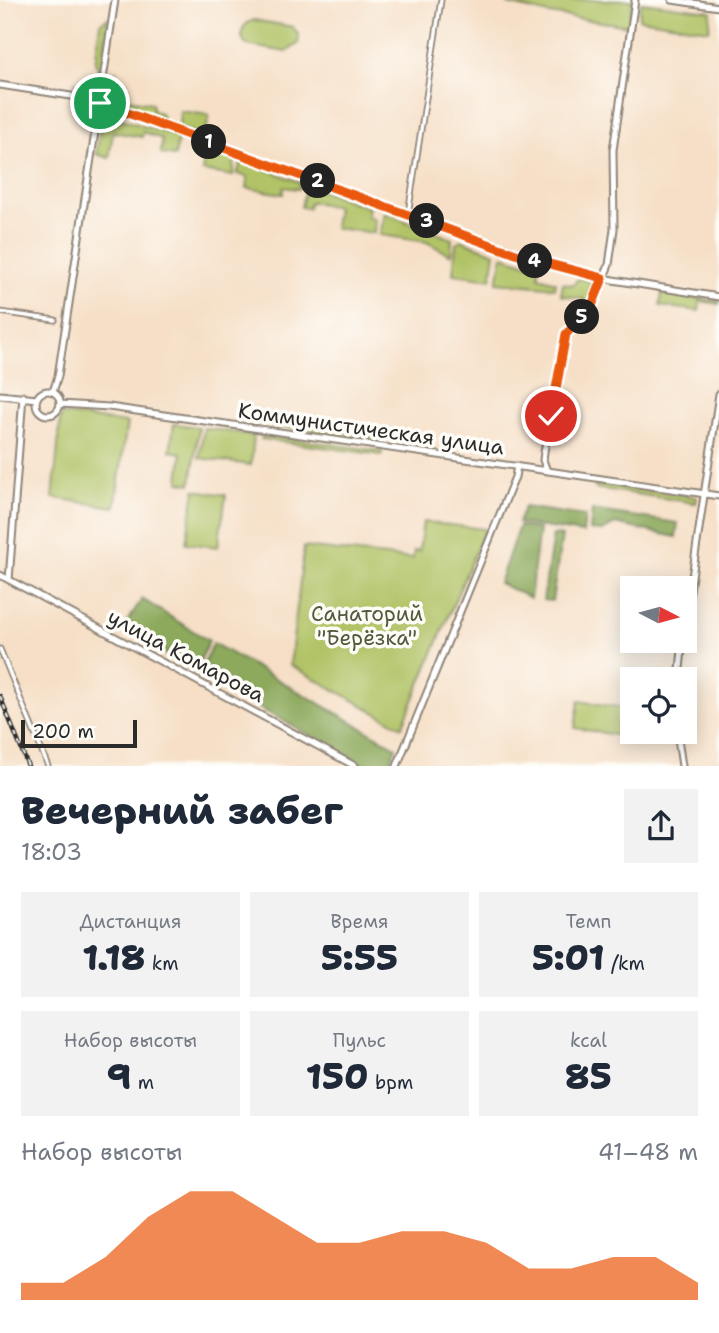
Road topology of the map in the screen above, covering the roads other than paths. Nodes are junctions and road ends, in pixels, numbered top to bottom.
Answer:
1 (115, 0) edge
2 (440, 0) edge
3 (635, 0) edge
4 (672, 0) edge
5 (719, 7) edge
6 (0, 85) edge
7 (100, 103) junction
8 (408, 214) junction
9 (603, 278) junction
10 (719, 297) edge
11 (0, 312) edge
12 (55, 320) dead end
13 (52, 392) junction
14 (719, 394) edge
15 (0, 395) edge
16 (23, 396) junction
17 (37, 399) junction
18 (60, 404) junction
19 (543, 460) junction
20 (517, 466) junction
21 (531, 468) junction
22 (547, 471) junction
23 (515, 477) junction
24 (704, 494) junction
25 (719, 496) edge
26 (0, 575) edge
27 (692, 576) edge
28 (9, 580) junction
29 (0, 649) edge
30 (679, 744) edge
31 (48, 766) edge
32 (355, 766) edge
33 (397, 766) edge
34 (682, 766) edge

1 - 7 main road
2 - 8 street
3 - 9 main road
4 - 5 main road
6 - 7 main road
7 - 8 main road
7 - 13 main road
8 - 9 main road
9 - 10 main road
9 - 19 main road
11 - 12 street
13 - 17 main road
13 - 18 main road
14 - 24 main road
15 - 16 main road
16 - 17 main road
16 - 28 main road
17 - 18 main road
18 - 20 main road, Коммунистическая улица
19 - 21 main road
19 - 22 main road
20 - 21 main road, Коммунистическая улица
20 - 23 main road
21 - 22 main road, Коммунистическая улица
21 - 23 main road
22 - 24 main road, Коммунистическая улица
23 - 33 main road
24 - 25 main road, Коммунистическая улица
24 - 27 main road
26 - 28 main road, улица Комарова
28 - 32 main road, улица Комарова
29 - 31 street
30 - 34 main road

